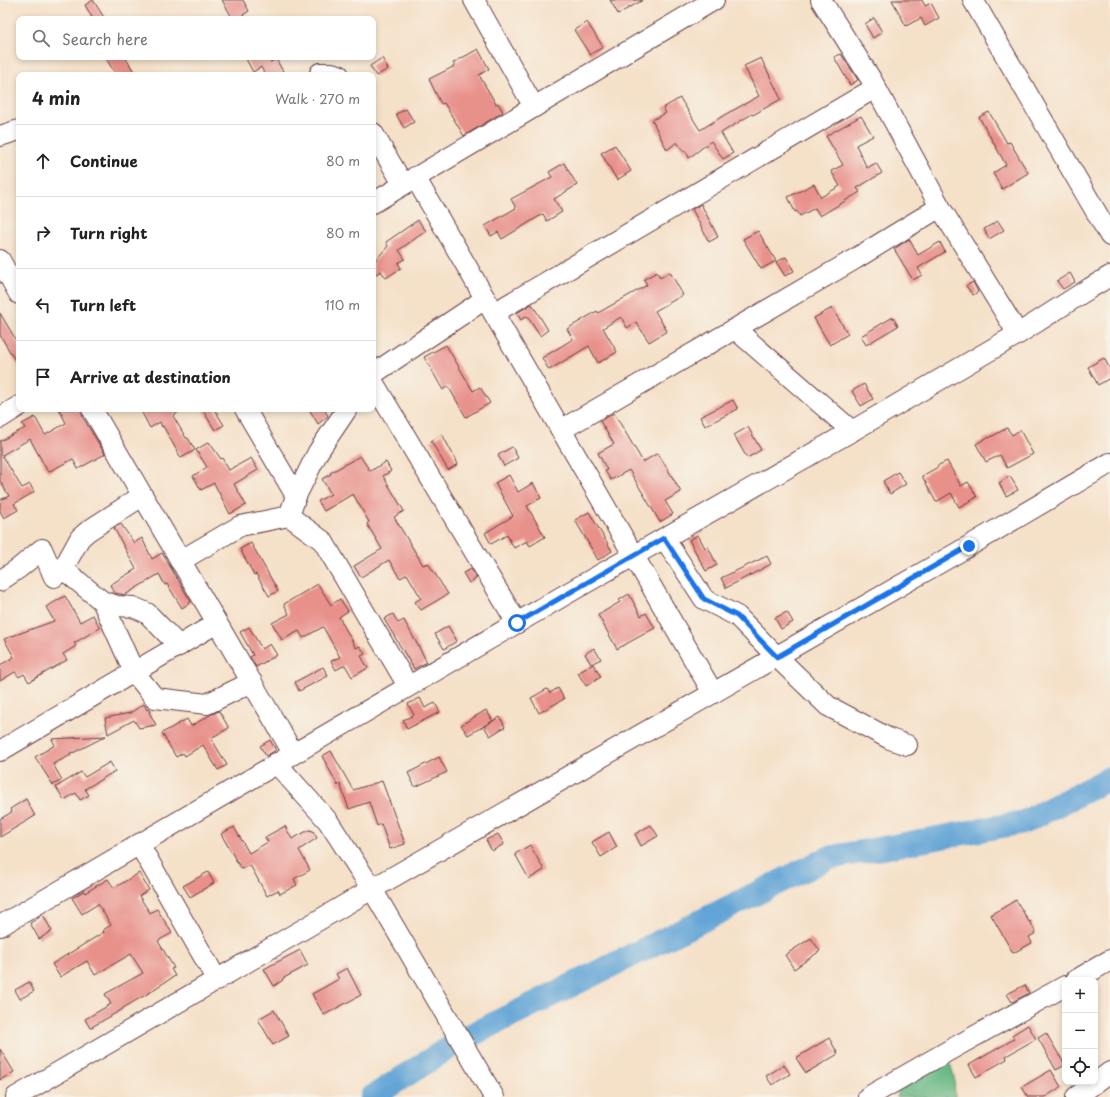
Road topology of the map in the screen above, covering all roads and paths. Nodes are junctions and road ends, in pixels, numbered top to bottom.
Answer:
1 (474, 0) edge
2 (714, 0) edge
3 (821, 0) edge
4 (973, 0) edge
5 (875, 88) junction
6 (534, 107) junction
7 (16, 131) edge
8 (0, 136) edge
9 (376, 137) edge
10 (409, 181) junction
11 (376, 201) edge
12 (940, 207) junction
13 (1110, 236) edge
14 (0, 260) edge
15 (1110, 276) edge
16 (16, 289) edge
17 (489, 306) junction
18 (735, 329) junction
19 (1018, 334) junction
20 (376, 372) edge
21 (376, 387) edge
22 (16, 408) edge
23 (94, 412) edge
24 (247, 412) edge
25 (345, 412) edge
26 (0, 418) edge
27 (561, 430) junction
28 (852, 431) junction
29 (1110, 462) edge
30 (142, 496) junction
31 (296, 496) junction
32 (289, 516) junction
33 (664, 538) junction
34 (633, 555) junction
35 (180, 561) junction
36 (63, 568) junction
37 (0, 581) edge
38 (102, 601) junction
39 (217, 623) junction
40 (517, 623) junction
41 (179, 646) junction
42 (777, 657) junction
43 (134, 672) junction
44 (252, 682) junction
45 (408, 686) junction
46 (713, 693) junction
47 (907, 745) dead end
48 (0, 751) edge
49 (293, 753) junction
50 (276, 763) junction
51 (139, 844) junction
52 (372, 890) junction
53 (0, 926) edge
54 (1110, 960) edge
55 (1081, 977) edge
56 (217, 980) junction
57 (1062, 988) edge
58 (1110, 1072) edge
59 (16, 1097) edge
60 (494, 1097) edge
61 (868, 1097) edge
62 (1076, 1097) edge

1 - 6 street
2 - 6 street
3 - 5 street
4 - 13 street
5 - 12 street
5 - 17 street
6 - 10 street
7 - 8 street
9 - 10 street
10 - 11 street
10 - 17 street
12 - 18 street
12 - 19 street
14 - 16 street
15 - 19 street
17 - 20 street
17 - 27 street
18 - 27 street
18 - 28 street
19 - 28 street
21 - 40 street
22 - 26 street
23 - 30 street
24 - 31 street
25 - 31 street
27 - 34 street
28 - 33 street
29 - 42 street
30 - 35 street
30 - 36 street
31 - 32 street
32 - 35 street
32 - 45 street
33 - 34 street
33 - 42 street
34 - 40 street
34 - 46 street
35 - 39 street
36 - 37 street
36 - 38 street
38 - 41 street
38 - 43 street
39 - 41 street
39 - 44 street
40 - 45 street
41 - 43 street
42 - 46 street
42 - 47 street
43 - 44 street
43 - 48 street
44 - 49 street
45 - 49 street
46 - 52 street
49 - 50 street
50 - 51 street
50 - 52 street
51 - 53 street
51 - 56 street
52 - 56 street
52 - 60 street
54 - 55 street
56 - 59 street
57 - 61 street
58 - 62 street

